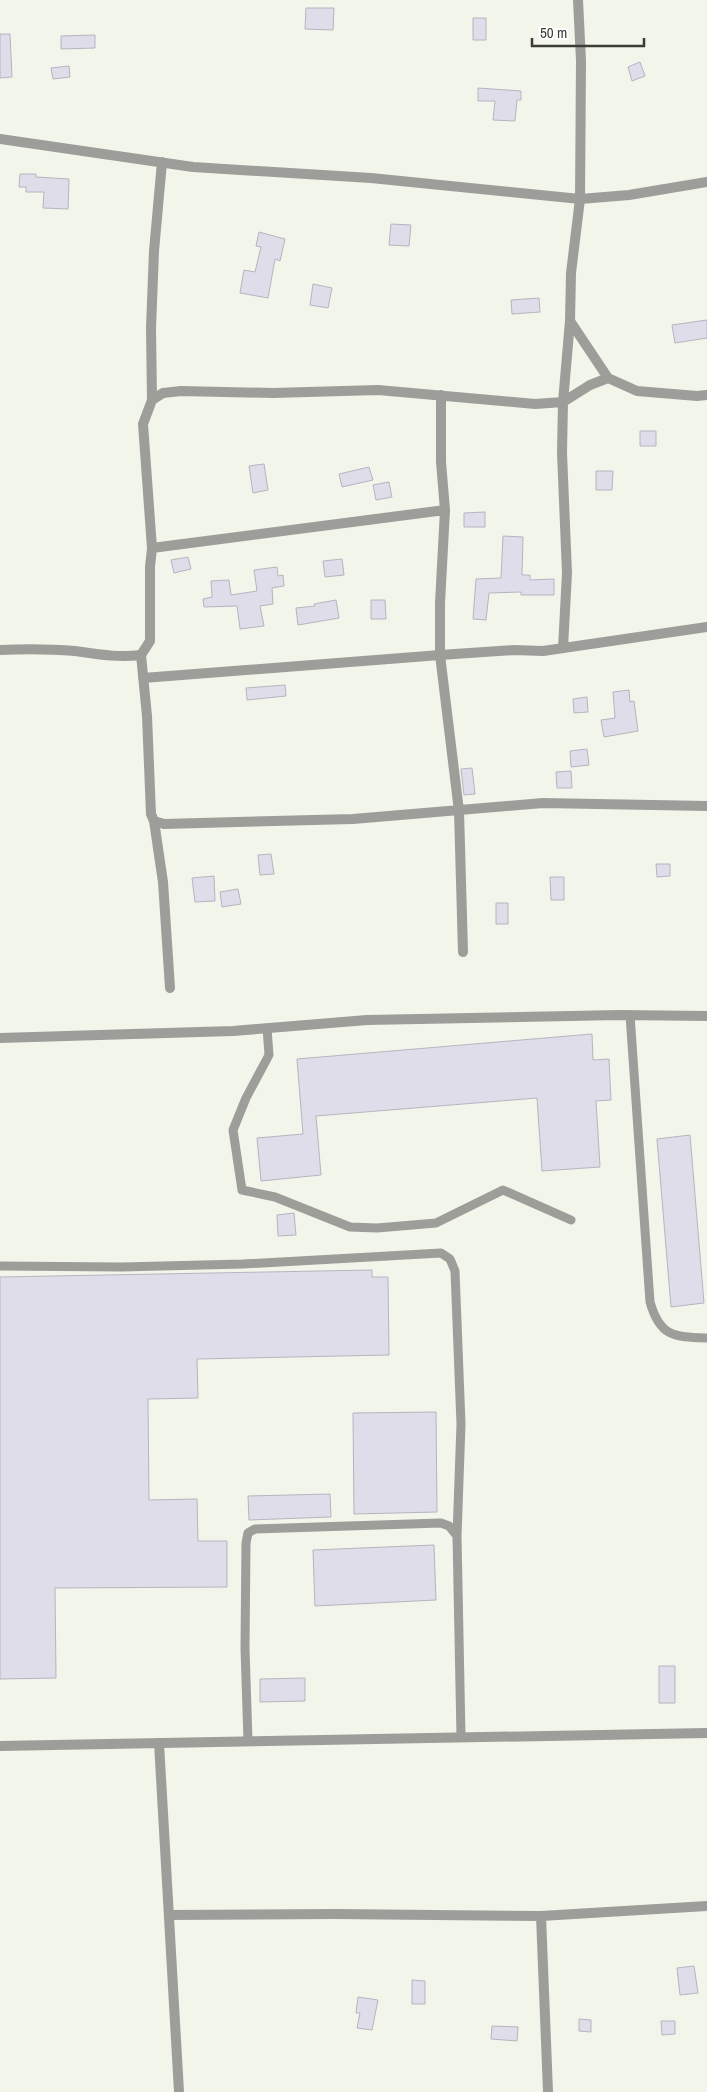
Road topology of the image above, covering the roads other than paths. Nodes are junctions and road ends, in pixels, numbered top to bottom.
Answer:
1 (578, 0) edge
2 (0, 139) edge
3 (162, 162) junction
4 (707, 182) edge
5 (580, 200) junction
6 (570, 321) junction
7 (608, 378) junction
8 (441, 395) junction
9 (707, 395) edge
10 (152, 400) junction
11 (563, 402) junction
12 (445, 510) junction
13 (152, 548) junction
14 (707, 627) edge
15 (563, 648) junction
16 (0, 650) edge
17 (141, 655) junction
18 (440, 655) junction
19 (143, 678) junction
20 (707, 806) edge
21 (459, 811) junction
22 (154, 821) junction
23 (464, 952) dead end
24 (170, 988) dead end
25 (630, 1015) junction
26 (707, 1016) edge
27 (267, 1028) junction
28 (0, 1038) edge
29 (571, 1220) dead end
30 (0, 1266) edge
31 (707, 1338) edge
32 (457, 1536) junction
33 (707, 1733) edge
34 (461, 1737) junction
35 (248, 1741) junction
36 (159, 1742) junction
37 (0, 1746) edge
38 (707, 1906) edge
39 (170, 1915) junction
40 (541, 1916) junction
41 (178, 2092) edge
42 (548, 2092) edge

1 - 5 street
2 - 3 street
3 - 5 street
3 - 10 street
4 - 5 street
5 - 6 street
6 - 7 street
6 - 11 street
7 - 9 street
7 - 11 street
8 - 10 street
8 - 11 street
8 - 12 street
10 - 13 street
11 - 15 street
12 - 13 street
12 - 18 street
13 - 17 street
14 - 15 street
15 - 18 street
16 - 17 street
17 - 19 street
18 - 19 street
18 - 21 street
19 - 22 street
20 - 21 street
21 - 22 street
21 - 23 street
22 - 24 street
25 - 26 street
25 - 27 street
25 - 31 lane
27 - 28 street
27 - 29 lane
30 - 32 lane
32 - 34 lane
32 - 35 lane
33 - 34 street
34 - 35 street
35 - 36 street
36 - 37 street
36 - 39 street
38 - 40 street
39 - 40 street
39 - 41 street
40 - 42 street

